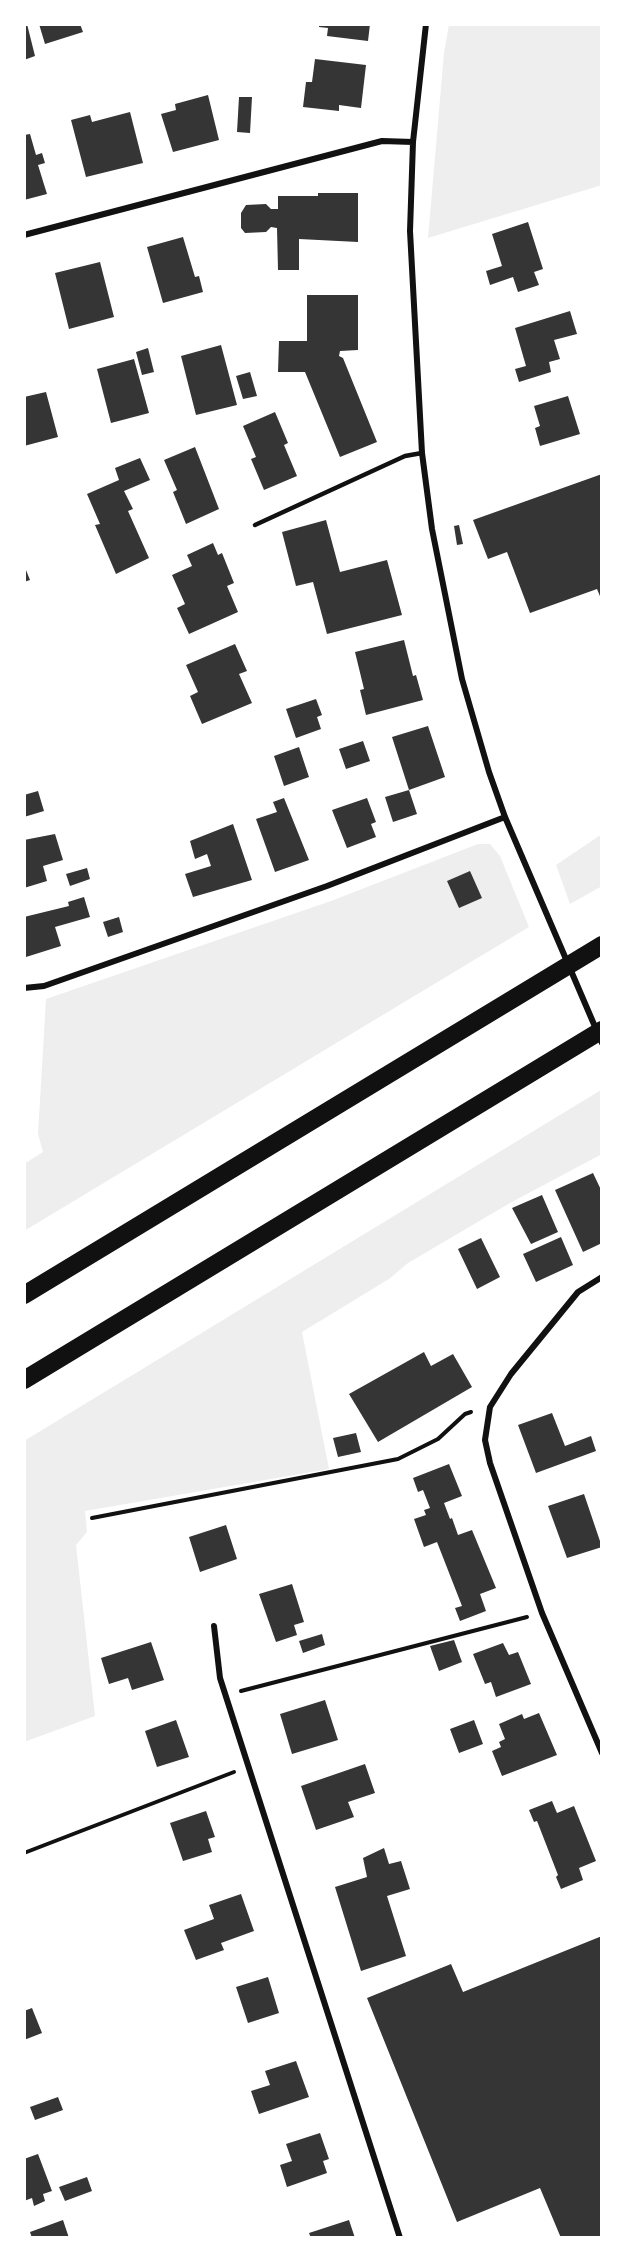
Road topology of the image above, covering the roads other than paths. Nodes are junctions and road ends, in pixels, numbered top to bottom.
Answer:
1 (426, 24) edge
2 (413, 142) junction
3 (24, 235) edge
4 (422, 453) junction
5 (255, 525) dead end
6 (505, 817) junction
7 (595, 950) edge
8 (24, 988) edge
9 (602, 1030) edge
10 (602, 1043) edge
11 (602, 1277) edge
12 (24, 1296) edge
13 (24, 1380) edge
14 (214, 1626) dead end
15 (602, 1752) edge
16 (400, 2238) edge

1 - 2 street
2 - 3 street
2 - 4 street
4 - 5 lane
4 - 6 street
6 - 8 street
6 - 10 street
7 - 12 highway
9 - 13 highway
11 - 15 street
14 - 16 street

